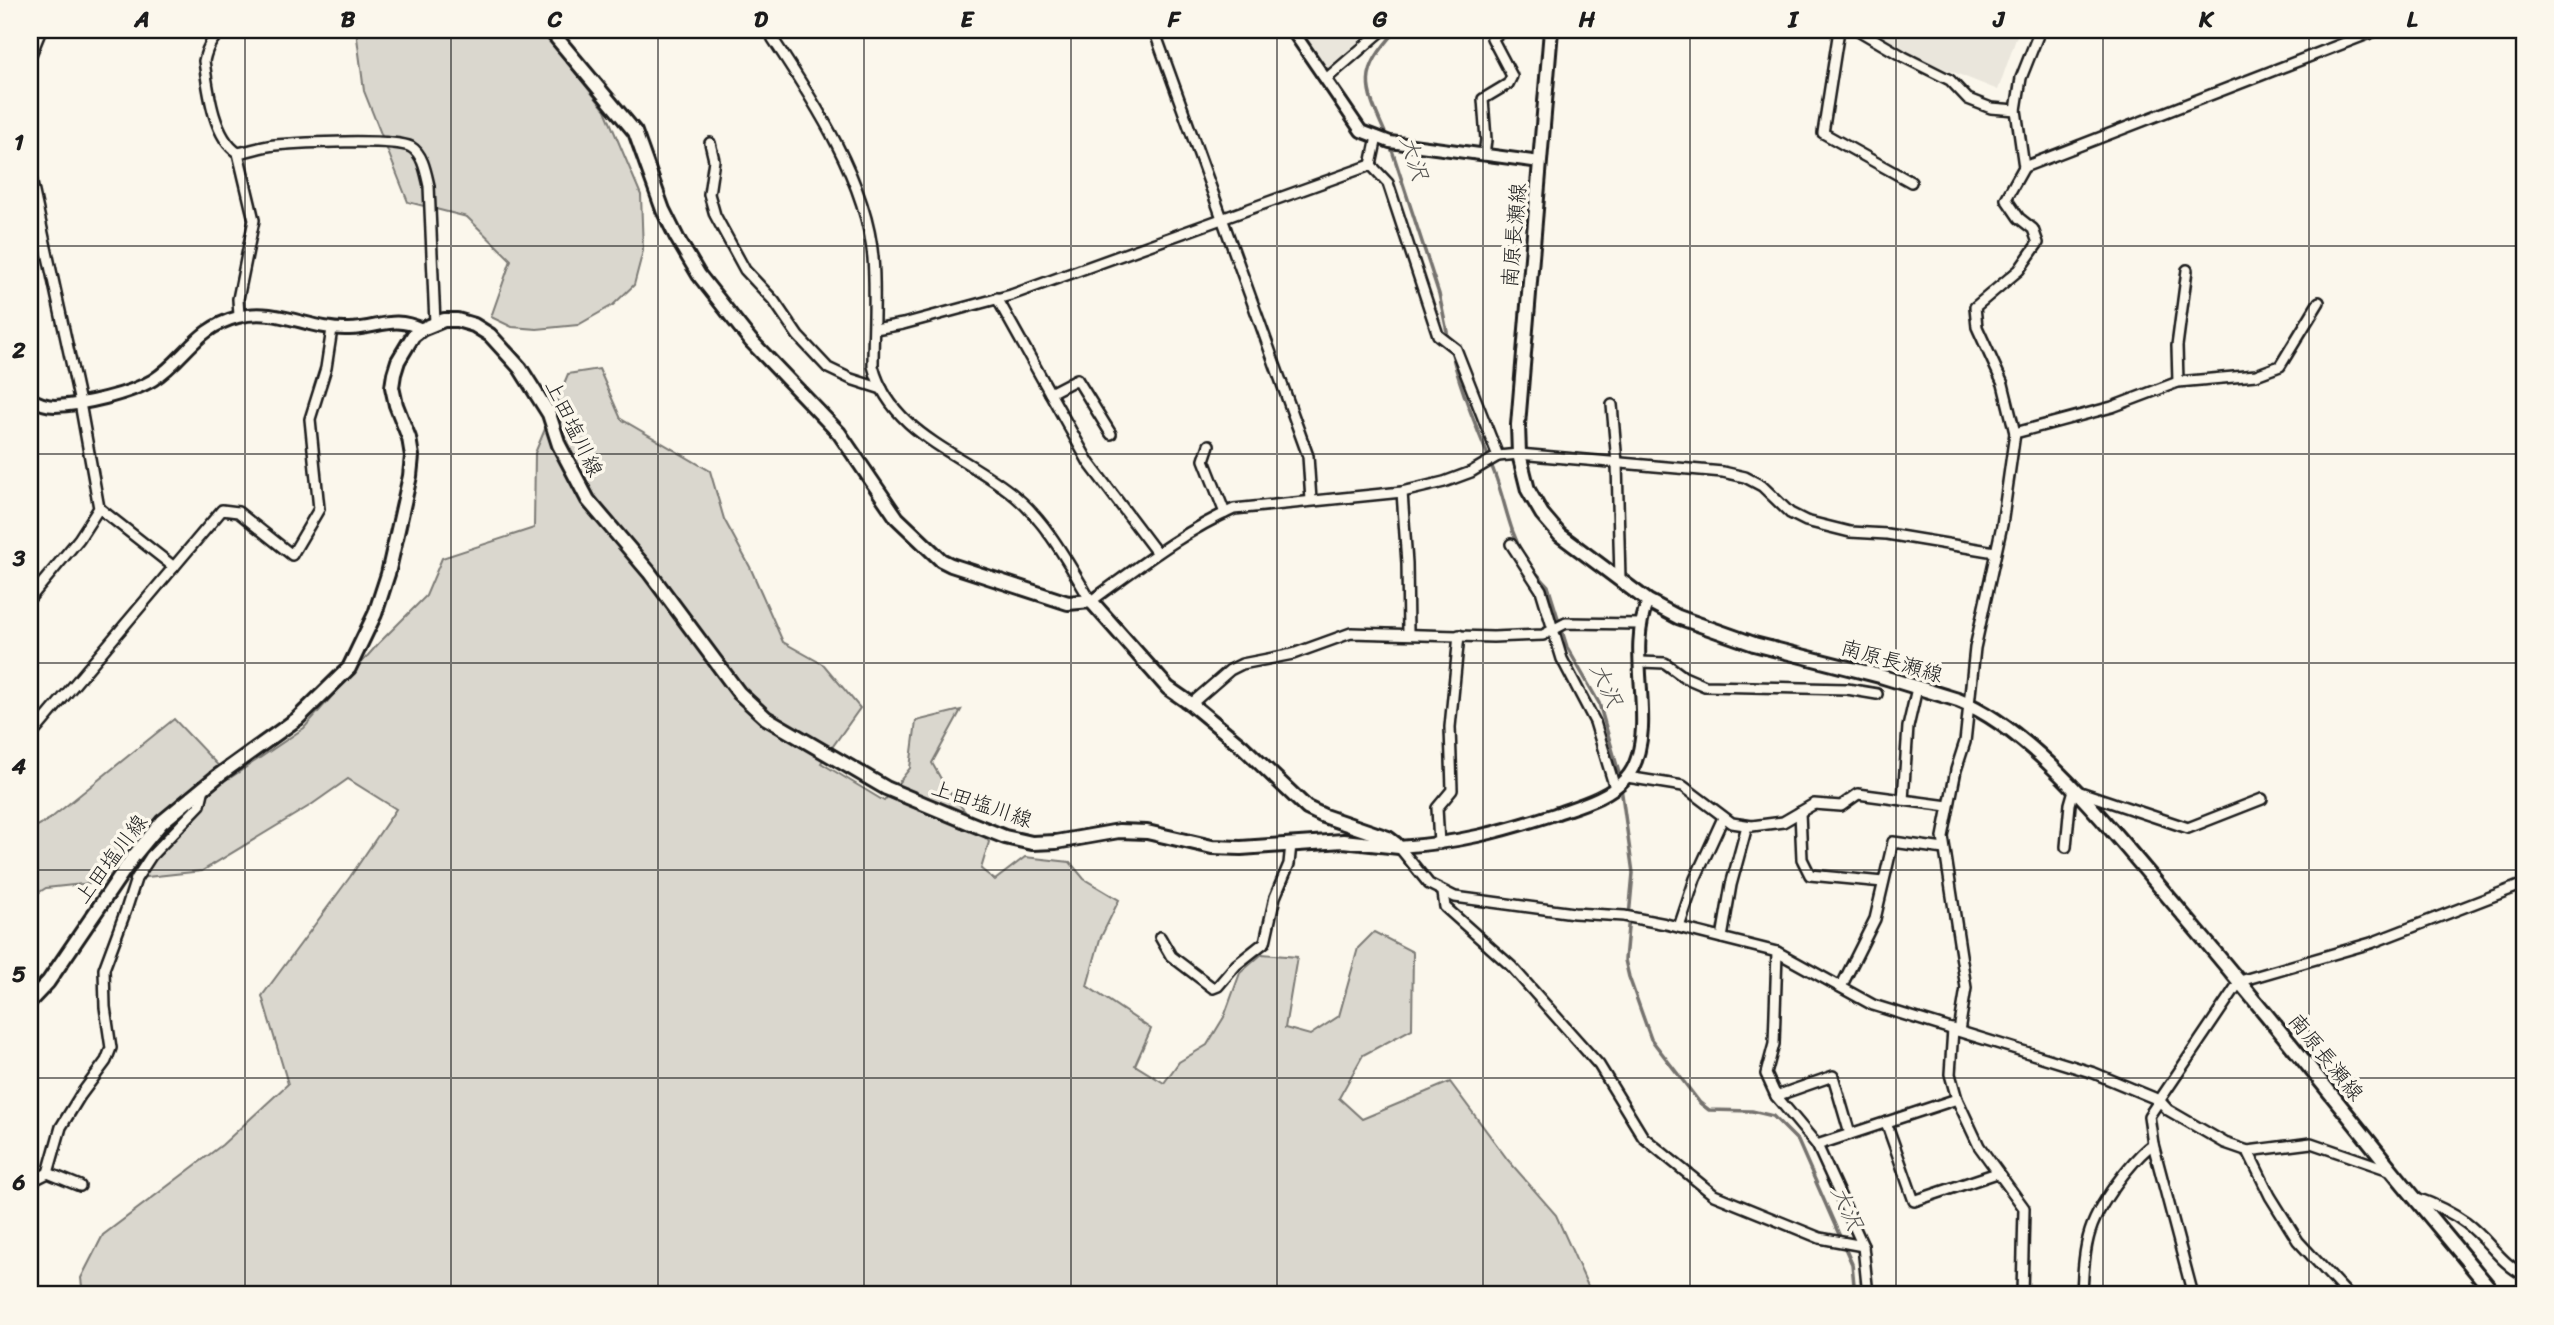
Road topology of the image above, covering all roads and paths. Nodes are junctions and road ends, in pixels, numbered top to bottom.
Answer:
1 (41, 30) edge
2 (226, 30) edge
3 (550, 30) edge
4 (770, 30) edge
5 (1154, 30) edge
6 (1292, 30) edge
7 (1384, 30) edge
8 (1504, 30) edge
9 (1551, 30) edge
10 (1839, 30) edge
11 (1858, 30) edge
12 (2040, 30) edge
13 (2378, 30) edge
14 (30, 57) edge
15 (1326, 79) junction
16 (2016, 110) junction
17 (1377, 137) junction
18 (710, 143) dead end
19 (238, 153) junction
20 (1484, 155) junction
21 (1540, 162) junction
22 (1371, 164) junction
23 (2024, 167) junction
24 (30, 174) edge
25 (1911, 182) dead end
26 (1221, 219) junction
27 (2187, 270) dead end
28 (997, 298) junction
29 (2319, 302) dead end
30 (239, 316) junction
31 (435, 323) junction
32 (332, 329) junction
33 (422, 329) junction
34 (874, 329) junction
35 (2178, 382) junction
36 (882, 389) junction
37 (1050, 393) junction
38 (30, 398) edge
39 (80, 402) junction
40 (1612, 405) dead end
41 (2015, 433) junction
42 (1111, 434) dead end
43 (1209, 445) dead end
44 (1519, 454) junction
45 (1497, 456) junction
46 (1617, 463) junction
47 (1402, 492) junction
48 (1311, 500) junction
49 (99, 508) junction
50 (1225, 513) junction
51 (1511, 544) dead end
52 (1995, 552) junction
53 (1157, 554) junction
54 (174, 567) junction
55 (1620, 579) junction
56 (30, 598) edge
57 (1091, 601) junction
58 (1648, 601) junction
59 (1640, 624) junction
60 (1552, 630) junction
61 (1408, 633) junction
62 (1459, 635) junction
63 (1641, 662) junction
64 (1917, 688) junction
65 (1877, 694) dead end
66 (1191, 704) junction
67 (1970, 705) junction
68 (30, 737) edge
69 (1627, 777) junction
70 (204, 788) junction
71 (1615, 788) junction
72 (2074, 790) junction
73 (2263, 799) dead end
74 (1903, 800) junction
75 (1948, 806) junction
76 (1800, 812) junction
77 (1723, 818) junction
78 (1747, 826) junction
79 (1291, 844) junction
80 (1439, 844) junction
81 (1399, 846) junction
82 (2066, 847) dead end
83 (1944, 849) junction
84 (1883, 883) junction
85 (2524, 884) edge
86 (1443, 893) junction
87 (1679, 927) junction
88 (1160, 937) dead end
89 (1722, 938) junction
90 (1777, 952) junction
91 (2240, 981) junction
92 (1841, 987) junction
93 (30, 1001) edge
94 (1956, 1030) junction
95 (1776, 1096) junction
96 (1958, 1099) junction
97 (2159, 1100) junction
98 (1886, 1122) junction
99 (1850, 1134) junction
100 (2153, 1144) junction
101 (1817, 1145) junction
102 (2248, 1151) junction
103 (2393, 1171) junction
104 (48, 1173) junction
105 (1997, 1173) junction
106 (30, 1182) edge
107 (80, 1186) dead end
108 (2417, 1198) junction
109 (1863, 1245) junction
110 (2524, 1275) edge
111 (1868, 1295) edge
112 (2022, 1295) edge
113 (2082, 1295) edge
114 (2193, 1295) edge
115 (2348, 1295) edge
116 (2495, 1295) edge

1 - 14 street
2 - 19 street
3 - 57 main road
4 - 34 street
5 - 26 street
6 - 15 street
7 - 15 street
8 - 20 street
9 - 21 main road, 南原長瀬線
10 - 25 street
11 - 16 street
12 - 16 street
13 - 23 street
15 - 17 street
16 - 23 street
17 - 20 street
17 - 22 street
18 - 36 street
19 - 30 street
19 - 31 street
20 - 21 street
21 - 44 main road, 南原長瀬線
22 - 26 street
22 - 45 street
23 - 41 street
24 - 39 street
26 - 28 street
26 - 48 street
27 - 35 street
28 - 34 street
28 - 37 street
29 - 35 street
30 - 32 street
30 - 39 street
31 - 33 main road, 上田塩川線
31 - 79 main road, 上田塩川線
32 - 33 street
32 - 54 street
33 - 70 main road, 上田塩川線
34 - 36 street
35 - 41 street
36 - 57 street
37 - 42 street
37 - 53 street
38 - 39 street
39 - 49 street
40 - 46 street
41 - 52 street
43 - 50 street
44 - 45 street
44 - 46 street
44 - 55 main road, 南原長瀬線
45 - 47 street
46 - 52 street
46 - 55 street
47 - 48 street
47 - 61 street
48 - 50 street
49 - 54 street
49 - 56 street
50 - 53 street
51 - 60 street
52 - 67 street
53 - 57 street
54 - 68 street
55 - 58 main road, 南原長瀬線
57 - 66 main road
58 - 59 street
58 - 64 main road, 南原長瀬線
59 - 60 street
59 - 63 street
60 - 62 street
60 - 71 street
61 - 62 street
61 - 66 street
62 - 80 street
63 - 65 street
63 - 69 street
64 - 67 main road, 南原長瀬線
64 - 74 street
66 - 81 main road
67 - 72 main road, 南原長瀬線
67 - 75 street
69 - 71 street
69 - 77 street
70 - 93 main road, 上田塩川線
70 - 104 street
71 - 80 street
72 - 73 street
72 - 82 street
72 - 91 main road, 南原長瀬線
74 - 75 street
74 - 76 street
75 - 83 street
76 - 78 street
76 - 84 street
77 - 78 street
77 - 87 street
78 - 89 street
79 - 81 main road, 上田塩川線
79 - 88 street
80 - 81 street
81 - 86 street
83 - 84 street
83 - 94 street
84 - 92 street
85 - 91 street
86 - 87 street
86 - 109 street
87 - 89 street
89 - 90 street
90 - 92 street
90 - 95 street
91 - 97 street
91 - 103 main road, 南原長瀬線
92 - 94 street
94 - 96 street
94 - 97 street
95 - 99 street
95 - 101 street
96 - 98 street
96 - 105 street
97 - 100 street
97 - 102 street
98 - 99 street
98 - 105 street
99 - 101 street
100 - 113 street
100 - 114 street
101 - 109 street
102 - 103 street
102 - 115 street
103 - 108 main road, 南原長瀬線
104 - 106 street
104 - 107 street
105 - 112 street
108 - 110 street
108 - 116 main road, 南原長瀬線
109 - 111 street

